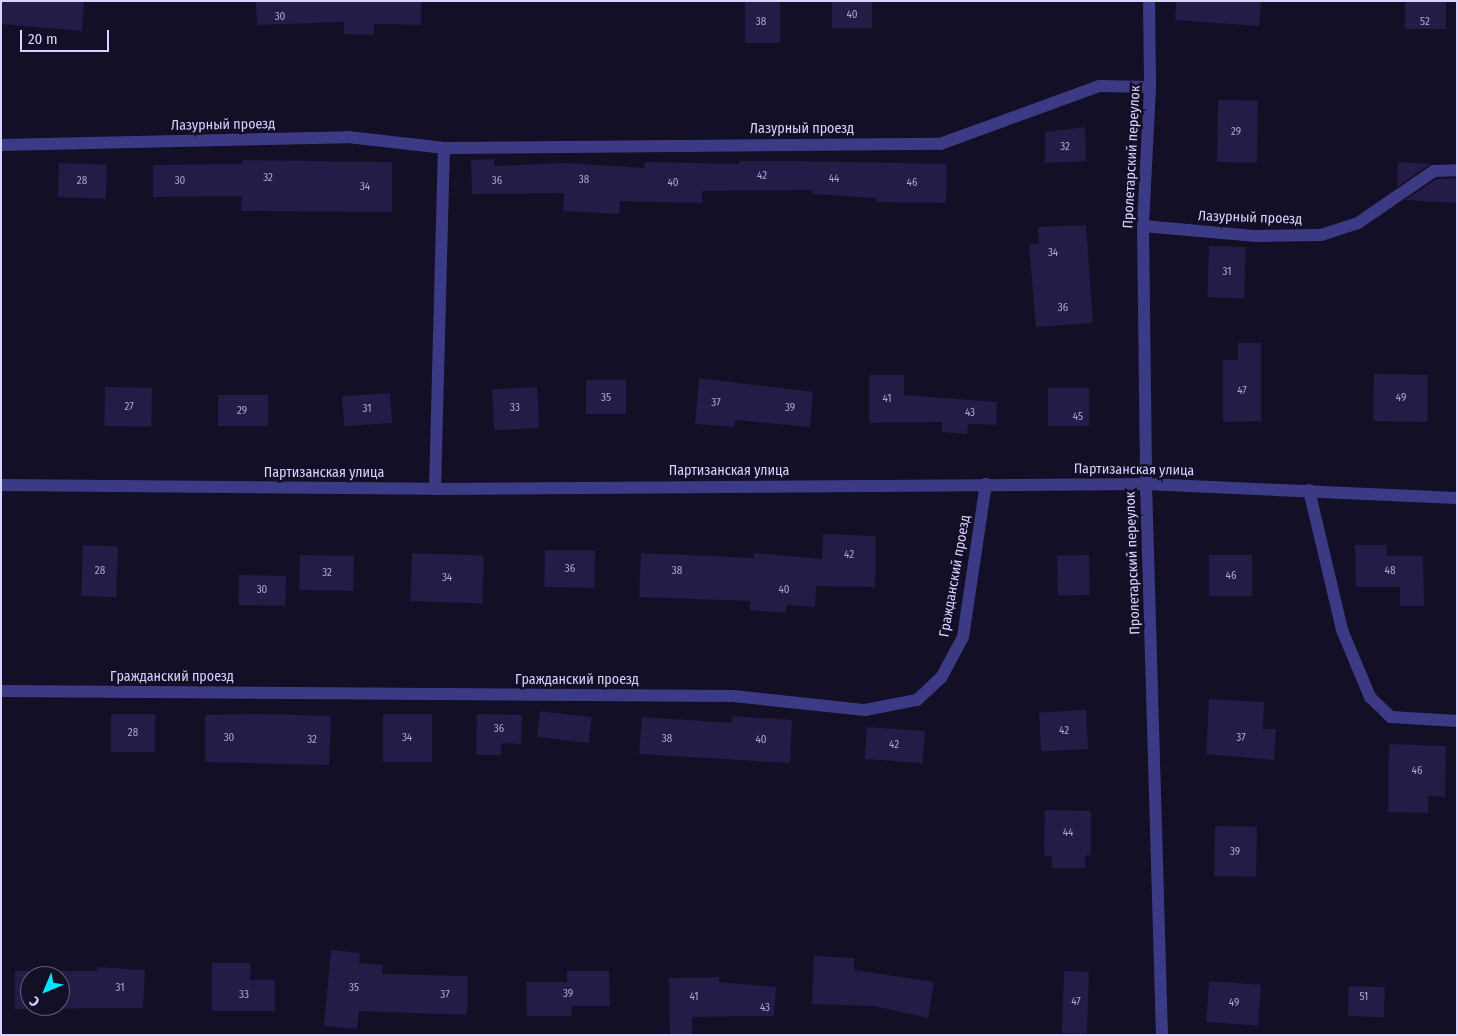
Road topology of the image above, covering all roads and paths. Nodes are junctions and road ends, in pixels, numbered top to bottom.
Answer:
1 (1150, 1) edge
2 (1150, 87) junction
3 (1, 145) edge
4 (444, 148) junction
5 (1457, 170) edge
6 (1143, 226) junction
7 (986, 484) junction
8 (1146, 484) junction
9 (1, 485) edge
10 (435, 488) junction
11 (1309, 490) junction
12 (1457, 498) edge
13 (1, 691) edge
14 (1457, 721) edge
15 (1162, 1035) edge

1 - 2 street, Пролетарский переулок
2 - 4 street, Лазурный проезд
2 - 6 street, Пролетарский переулок
3 - 4 street, Лазурный проезд
4 - 10 street
5 - 6 street, Лазурный проезд
6 - 8 street, Пролетарский переулок
7 - 8 street, Партизанская улица
7 - 10 street, Партизанская улица
7 - 13 street, Гражданский проезд
8 - 11 street, Партизанская улица
8 - 15 street, Пролетарский переулок
9 - 10 street, Партизанская улица
11 - 12 street, Партизанская улица
11 - 14 street

